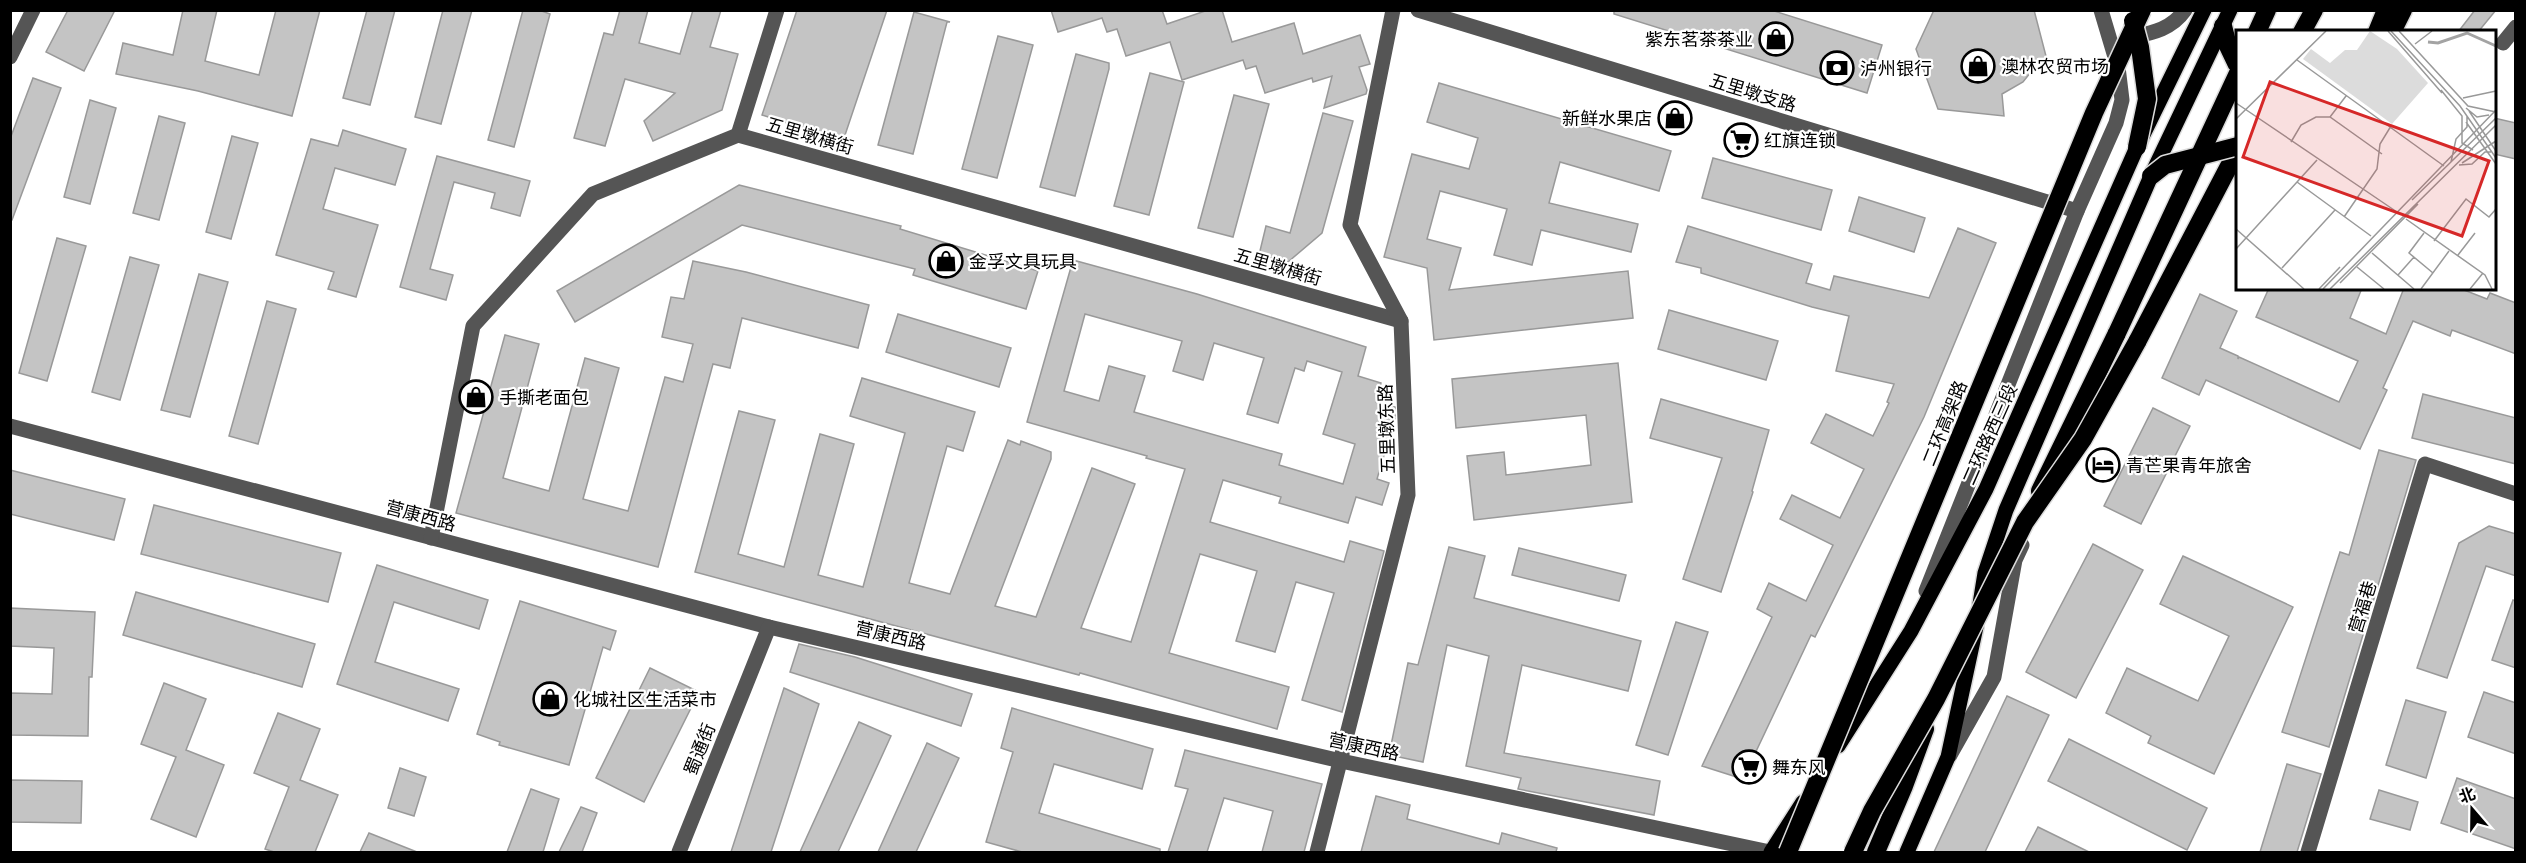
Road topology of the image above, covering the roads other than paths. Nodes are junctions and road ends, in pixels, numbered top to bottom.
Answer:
1 (33, 10) edge
2 (777, 10) edge
3 (1394, 10) edge
4 (1418, 10) edge
5 (2101, 10) edge
6 (2131, 10) edge
7 (2142, 10) edge
8 (2185, 10) edge
9 (2204, 10) edge
10 (2267, 10) edge
11 (2314, 10) edge
12 (2322, 10) edge
13 (2386, 10) edge
14 (2403, 10) edge
15 (2227, 19) edge
16 (2516, 27) edge
17 (2258, 30) edge
18 (2303, 30) edge
19 (2308, 30) edge
20 (2378, 30) edge
21 (2393, 30) edge
22 (2112, 42) junction
23 (2503, 43) dead end
24 (10, 57) edge
25 (2236, 63) edge
26 (2236, 77) edge
27 (2094, 113) junction
28 (738, 135) junction
29 (2236, 143) edge
30 (2137, 147) junction
31 (2236, 147) edge
32 (2236, 151) edge
33 (2151, 176) junction
34 (2077, 211) junction
35 (1401, 321) junction
36 (10, 426) edge
37 (2516, 494) edge
38 (2025, 522) junction
39 (431, 538) junction
40 (770, 627) junction
41 (1911, 631) junction
42 (1936, 699) junction
43 (1948, 757) junction
44 (1341, 761) junction
45 (679, 852) edge
46 (1317, 852) edge
47 (1770, 852) edge
48 (1788, 852) edge
49 (1853, 852) edge
50 (1876, 852) edge
51 (1907, 852) edge
52 (2308, 852) edge

1 - 24 street
2 - 28 street
3 - 35 street, 五里墩东路
4 - 34 street, 五里墩支路
5 - 22 street
6 - 27 highway, bridge
6 - 30 highway, bridge
7 - 27 highway, 二环高架路, bridge
8 - 22 street
9 - 30 main road, 二环路西三段, bridge
10 - 17 highway
11 - 18 highway
12 - 19 street
13 - 20 highway
14 - 21 highway
15 - 25 highway
15 - 33 main road
16 - 23 street
22 - 34 street
26 - 38 highway, bridge
27 - 48 highway, 二环高架路, bridge
28 - 35 street, 五里墩横街
28 - 39 street, 五里墩横街
29 - 43 street
30 - 41 main road, 二环路西三段
31 - 33 highway, bridge
32 - 38 highway, bridge
33 - 43 main road
34 - 41 street
35 - 44 street, 五里墩东路
36 - 39 street, 营康西路
37 - 52 street, 营福巷
38 - 42 highway, bridge
39 - 40 street, 营康西路
40 - 44 street, 营康西路
40 - 45 street, 蜀通街
41 - 47 main road, 二环路西三段
42 - 49 highway, bridge
42 - 50 highway, bridge
43 - 51 main road
44 - 46 street, 五里墩东路
44 - 47 street, 营康西路

